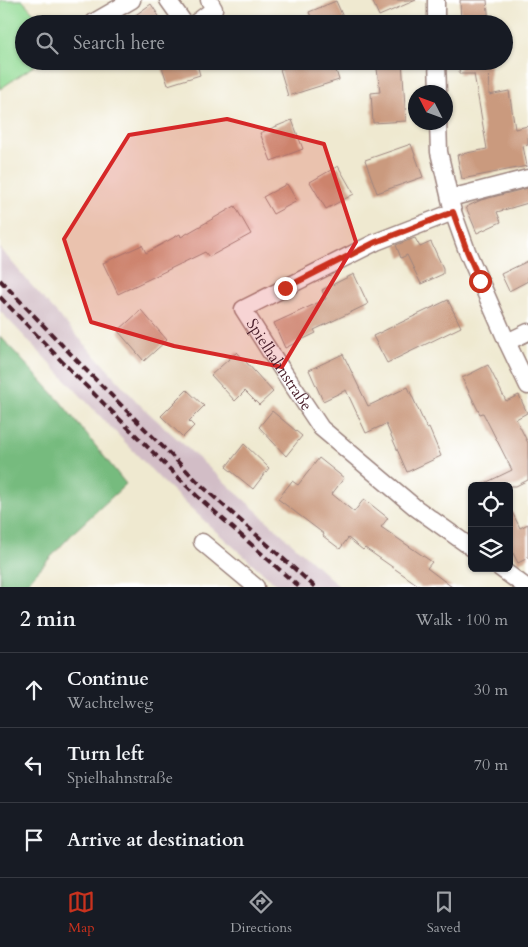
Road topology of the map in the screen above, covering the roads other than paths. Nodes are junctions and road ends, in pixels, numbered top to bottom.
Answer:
1 (132, 0) edge
2 (168, 0) edge
3 (209, 0) edge
4 (436, 0) edge
5 (106, 15) edge
6 (179, 15) edge
7 (206, 15) edge
8 (436, 15) edge
9 (437, 70) edge
10 (438, 85) edge
11 (438, 130) edge
12 (528, 178) edge
13 (451, 205) junction
14 (528, 332) edge
15 (507, 342) junction
16 (528, 386) edge
17 (202, 542) dead end
18 (468, 545) edge
19 (505, 572) edge
20 (256, 587) edge
21 (526, 587) edge

1 - 5 street
2 - 6 street
3 - 7 street
4 - 8 street
9 - 10 street
11 - 13 street
12 - 13 street
13 - 15 street
13 - 18 street, Spielhahnstraße
14 - 15 street
15 - 16 street
17 - 20 street
19 - 21 street

